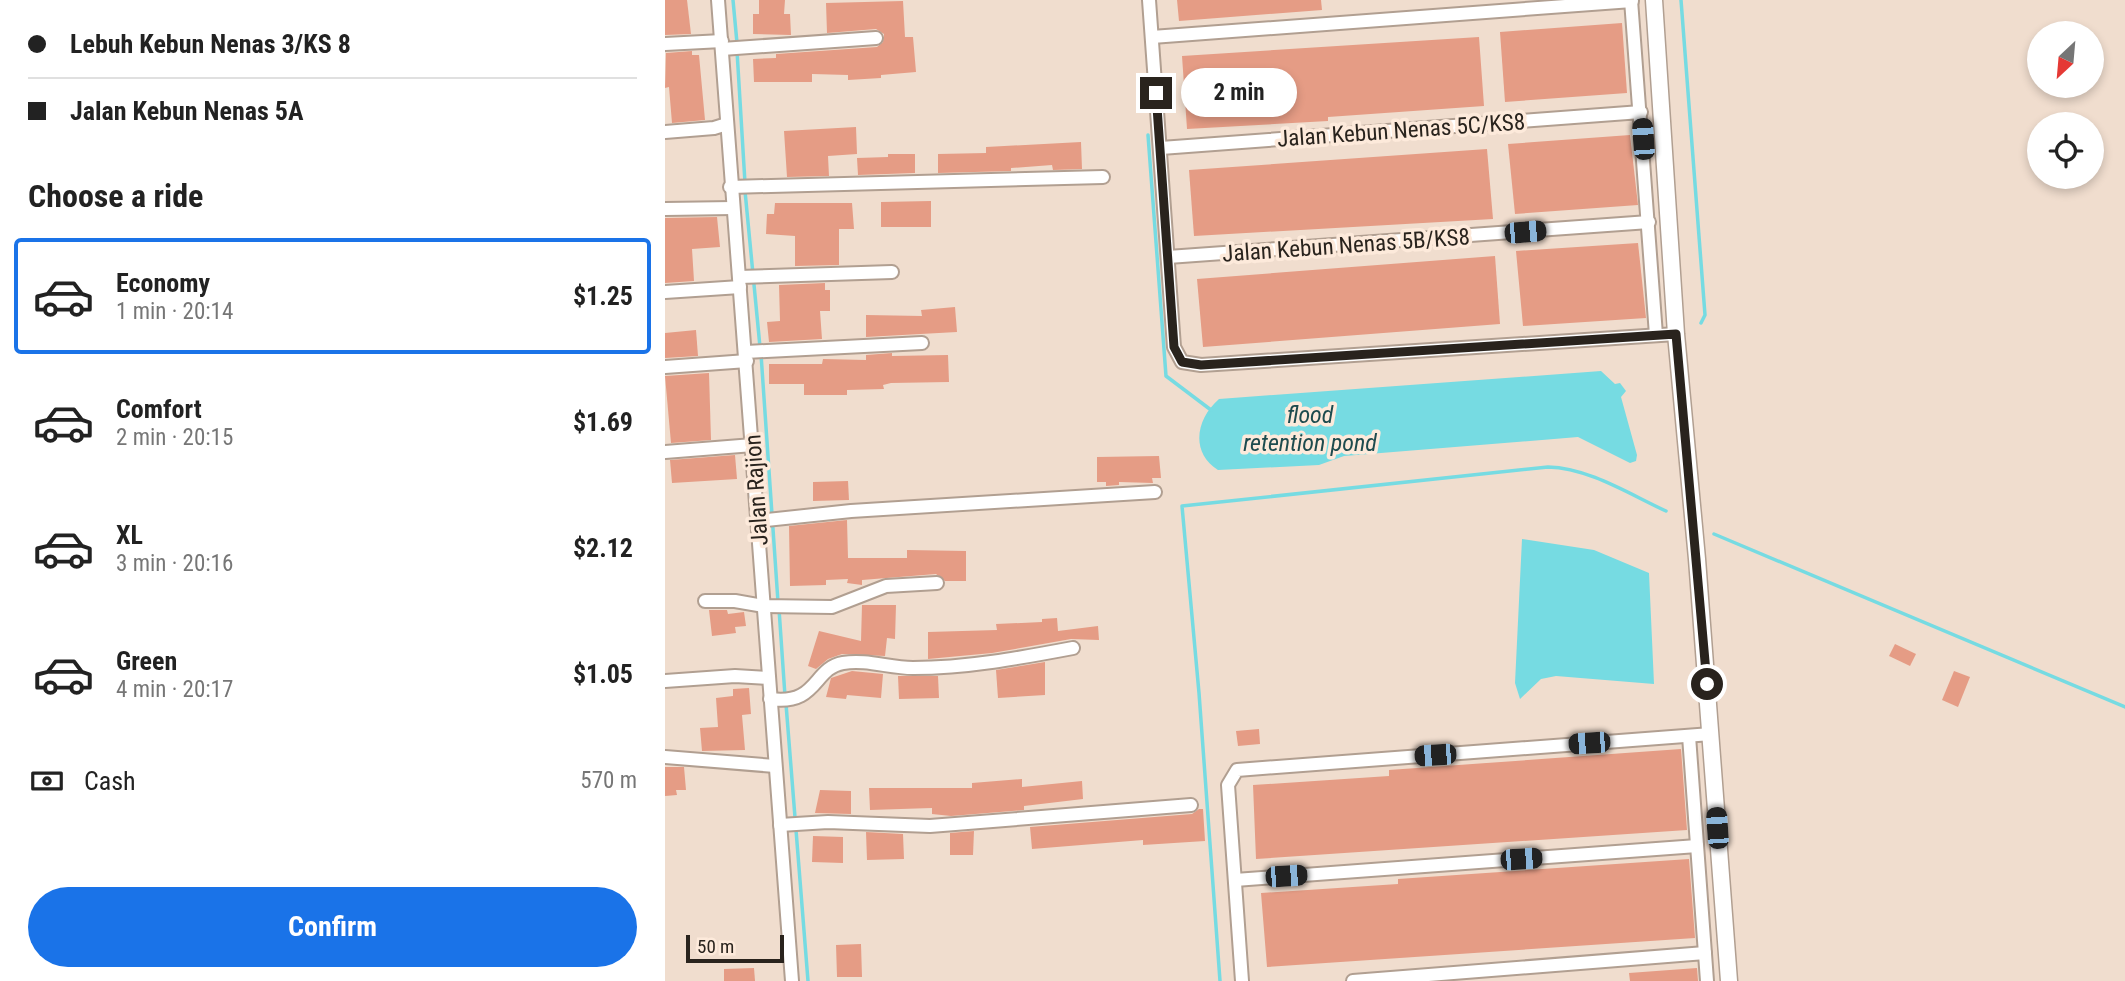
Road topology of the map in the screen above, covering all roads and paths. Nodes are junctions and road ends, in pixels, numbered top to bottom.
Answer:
1 (718, 0) edge
2 (1149, 0) edge
3 (1654, 0) edge
4 (1632, 1) edge
5 (1152, 37) junction
6 (876, 38) dead end
7 (665, 44) edge
8 (721, 45) junction
9 (1641, 112) junction
10 (720, 126) junction
11 (665, 132) edge
12 (1161, 148) junction
13 (1103, 177) dead end
14 (734, 187) junction
15 (733, 208) junction
16 (665, 209) edge
17 (1649, 222) junction
18 (1168, 257) junction
19 (892, 272) dead end
20 (740, 282) junction
21 (665, 292) edge
22 (1676, 334) junction
23 (1657, 335) junction
24 (922, 342) dead end
25 (749, 355) junction
26 (665, 367) edge
27 (750, 445) junction
28 (665, 452) edge
29 (1155, 492) dead end
30 (762, 520) junction
31 (937, 583) dead end
32 (705, 601) dead end
33 (768, 606) junction
34 (1073, 648) dead end
35 (769, 678) junction
36 (665, 681) edge
37 (773, 699) junction
38 (1711, 734) junction
39 (1689, 736) junction
40 (665, 757) edge
41 (775, 766) junction
42 (1191, 805) dead end
43 (783, 825) junction
44 (1697, 846) junction
45 (1235, 880) junction
46 (1705, 953) junction
47 (792, 981) edge
48 (1242, 981) edge
49 (1353, 981) edge
50 (1707, 981) edge
51 (1729, 981) edge

1 - 8 street, Jalan Rajion
2 - 5 street
3 - 22 street
4 - 5 street
4 - 9 street
5 - 12 street
6 - 8 street
7 - 8 street
8 - 10 street, Jalan Rajion
9 - 12 street, Jalan Kebun Nenas 5C/KS8
9 - 17 street
10 - 11 street
10 - 14 street, Jalan Rajion
12 - 18 street
13 - 14 street
14 - 15 street, Jalan Rajion
15 - 16 street
15 - 20 street, Jalan Rajion
17 - 18 street, Jalan Kebun Nenas 5B/KS8
17 - 23 street
18 - 23 street
19 - 20 street
20 - 21 street
20 - 25 street, Jalan Rajion
22 - 23 street
22 - 38 street
24 - 25 street
25 - 26 street
25 - 27 street, Jalan Rajion
27 - 28 street
27 - 30 street, Jalan Rajion
29 - 30 street
30 - 33 street, Jalan Rajion
31 - 33 street
32 - 33 street
33 - 35 street, Jalan Rajion
34 - 37 street
35 - 36 street
35 - 37 street, Jalan Rajion
37 - 41 street, Jalan Rajion
38 - 39 street
38 - 51 street
39 - 44 street
39 - 45 street
40 - 41 street
41 - 43 street, Jalan Rajion
42 - 43 street
43 - 47 street, Jalan Rajion
44 - 45 street
44 - 46 street
45 - 48 street
46 - 49 street
46 - 50 street

